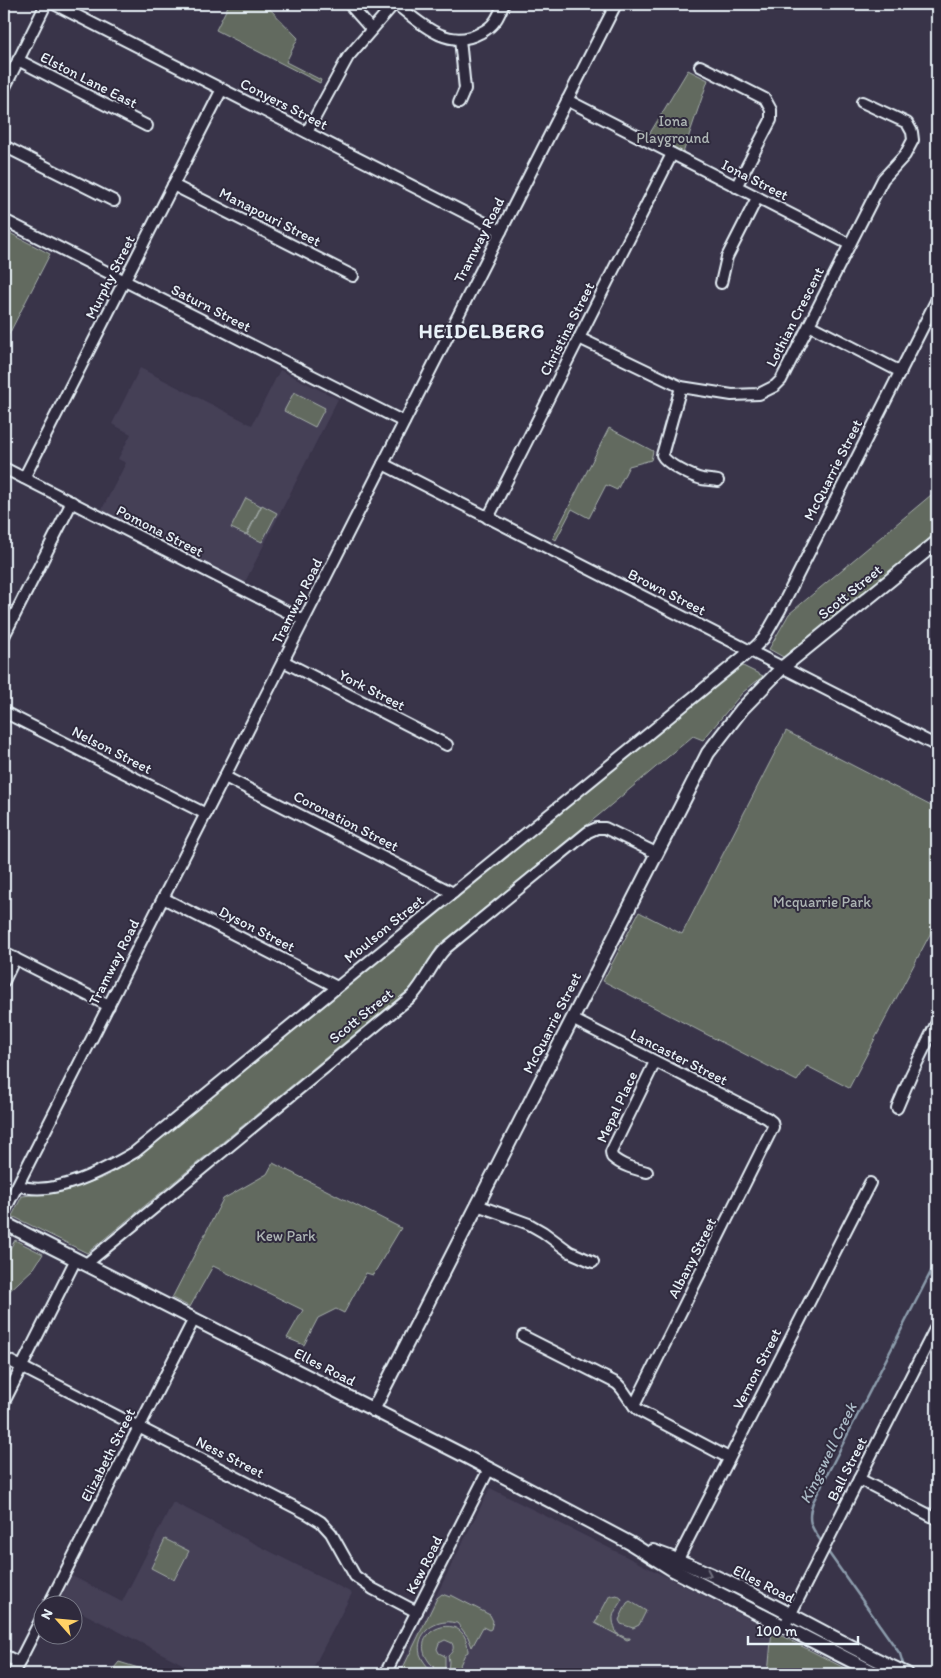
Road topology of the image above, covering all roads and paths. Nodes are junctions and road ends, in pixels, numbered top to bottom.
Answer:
1 (46, 4) edge
2 (54, 4) edge
3 (349, 4) edge
4 (395, 4) edge
5 (504, 4) edge
6 (616, 4) edge
7 (371, 29) junction
8 (460, 39) junction
9 (18, 60) junction
10 (700, 66) dead end
11 (4, 89) edge
12 (222, 89) junction
13 (567, 100) junction
14 (460, 102) dead end
15 (862, 102) dead end
16 (147, 126) dead end
17 (307, 132) junction
18 (4, 146) edge
19 (672, 154) junction
20 (173, 185) junction
21 (736, 187) junction
22 (757, 198) junction
23 (114, 201) dead end
24 (4, 220) edge
25 (501, 231) junction
26 (849, 244) junction
27 (353, 276) dead end
28 (124, 281) junction
29 (721, 283) dead end
30 (937, 299) edge
31 (809, 325) junction
32 (579, 338) junction
33 (901, 372) junction
34 (681, 387) junction
35 (404, 422) junction
36 (383, 464) junction
37 (4, 468) edge
38 (24, 478) junction
39 (718, 481) dead end
40 (72, 502) junction
41 (488, 518) junction
42 (937, 542) edge
43 (304, 620) junction
44 (4, 636) edge
45 (750, 651) junction
46 (283, 661) junction
47 (784, 667) junction
48 (4, 712) edge
49 (447, 745) dead end
50 (937, 746) edge
51 (225, 777) junction
52 (206, 814) junction
53 (656, 853) junction
54 (453, 893) junction
55 (163, 898) junction
56 (4, 952) edge
57 (16, 958) junction
58 (4, 982) edge
59 (337, 987) junction
60 (108, 1006) junction
61 (572, 1019) junction
62 (937, 1022) edge
63 (656, 1062) junction
64 (897, 1108) dead end
65 (772, 1122) joint
66 (648, 1172) dead end
67 (870, 1182) dead end
68 (18, 1185) junction
69 (477, 1205) junction
70 (4, 1212) edge
71 (4, 1223) edge
72 (81, 1262) junction
73 (593, 1262) dead end
74 (194, 1319) junction
75 (937, 1325) edge
76 (523, 1336) dead end
77 (4, 1358) edge
78 (22, 1367) junction
79 (4, 1402) edge
80 (634, 1406) junction
81 (373, 1410) junction
82 (139, 1427) junction
83 (729, 1458) junction
84 (489, 1469) junction
85 (859, 1479) junction
86 (937, 1519) edge
87 (675, 1565) junction
88 (729, 1584) junction
89 (53, 1596) edge
90 (724, 1597) junction
91 (417, 1612) junction
92 (787, 1621) junction
93 (32, 1636) edge
94 (4, 1655) edge
95 (19, 1663) junction
96 (905, 1673) edge
97 (13, 1674) edge
98 (385, 1674) edge
99 (877, 1674) edge

1 - 9 street
2 - 12 street, Conyers Street
3 - 7 street
4 - 7 street
4 - 8 street
5 - 8 street
6 - 13 street, Tramway Road
7 - 17 street
8 - 14 street
9 - 11 street
9 - 16 street, Elston Lane East
10 - 21 street
12 - 17 street, Conyers Street
12 - 20 street, Murphy Street
13 - 19 street, Iona Street
13 - 25 street, Tramway Road
15 - 26 street, Lothian Crescent
17 - 25 street, Conyers Street
18 - 23 street
19 - 21 street, Iona Street
19 - 32 street, Christina Street
20 - 27 street, Manapouri Street
20 - 28 street, Murphy Street
21 - 22 street, Iona Street
22 - 26 street, Iona Street
22 - 29 street
24 - 28 street, Saturn Street
25 - 35 street, Tramway Road
26 - 31 street, Lothian Crescent
28 - 35 street, Saturn Street
28 - 38 street, Murphy Street
30 - 33 street, McQuarrie Street
31 - 33 street
31 - 34 street, Lothian Crescent
32 - 34 street, Lothian Crescent
32 - 41 street, Christina Street
33 - 45 street, McQuarrie Street
34 - 39 street
35 - 36 street, Tramway Road
36 - 41 street, Brown Street
36 - 43 street, Tramway Road
37 - 38 street, Pomona Street
38 - 40 street, Pomona Street
40 - 43 street, Pomona Street
40 - 44 street
41 - 45 street, Brown Street
42 - 47 main road, Scott Street
43 - 46 street, Tramway Road
45 - 47 street, Brown Street
45 - 54 street, Moulson Street
46 - 49 street, York Street
46 - 51 street, Tramway Road
47 - 50 street, Brown Street
47 - 53 main road, McQuarrie Street
48 - 52 street, Nelson Street
51 - 52 street, Tramway Road
51 - 54 street, Coronation Street
52 - 55 street, Tramway Road
53 - 61 main road, McQuarrie Street
53 - 72 street, Scott Street
54 - 59 street, Moulson Street
55 - 59 street, Dyson Street
55 - 60 street, Tramway Road
56 - 57 street
57 - 58 street
57 - 60 street
59 - 68 street, Moulson Street
60 - 68 street, Tramway Road
61 - 63 street, Lancaster Street
61 - 69 main road, McQuarrie Street
62 - 64 street
63 - 65 street, Lancaster Street
63 - 66 street, Mepal Place
65 - 80 street, Albany Street
67 - 83 street, Vernon Street
68 - 70 street, Tramway Road
69 - 73 street
69 - 81 main road, McQuarrie Street
71 - 72 main road, Elles Road
72 - 74 main road, Elles Road
72 - 78 street
74 - 81 main road, Elles Road
74 - 82 street, Elizabeth Street
75 - 85 street, Ball Street
76 - 80 street
77 - 78 street, Ness Street
78 - 79 street
78 - 82 street, Ness Street
80 - 83 street
81 - 84 main road, Elles Road
82 - 89 street, Elizabeth Street
82 - 91 street, Ness Street
83 - 87 street, Vernon Street
84 - 87 main road, Elles Road
84 - 91 street, Kew Road
85 - 86 street
85 - 92 street, Ball Street
87 -> 88 main road, Elles Road
87 - 90 main road, Elles Road
88 - 90 street
88 - 92 main road, Elles Road
90 - 92 main road, Elles Road
91 - 98 street, Kew Road
92 - 96 main road, Elles Road
92 - 99 main road, Elles Road
93 - 95 street
94 - 95 street
95 - 97 street

